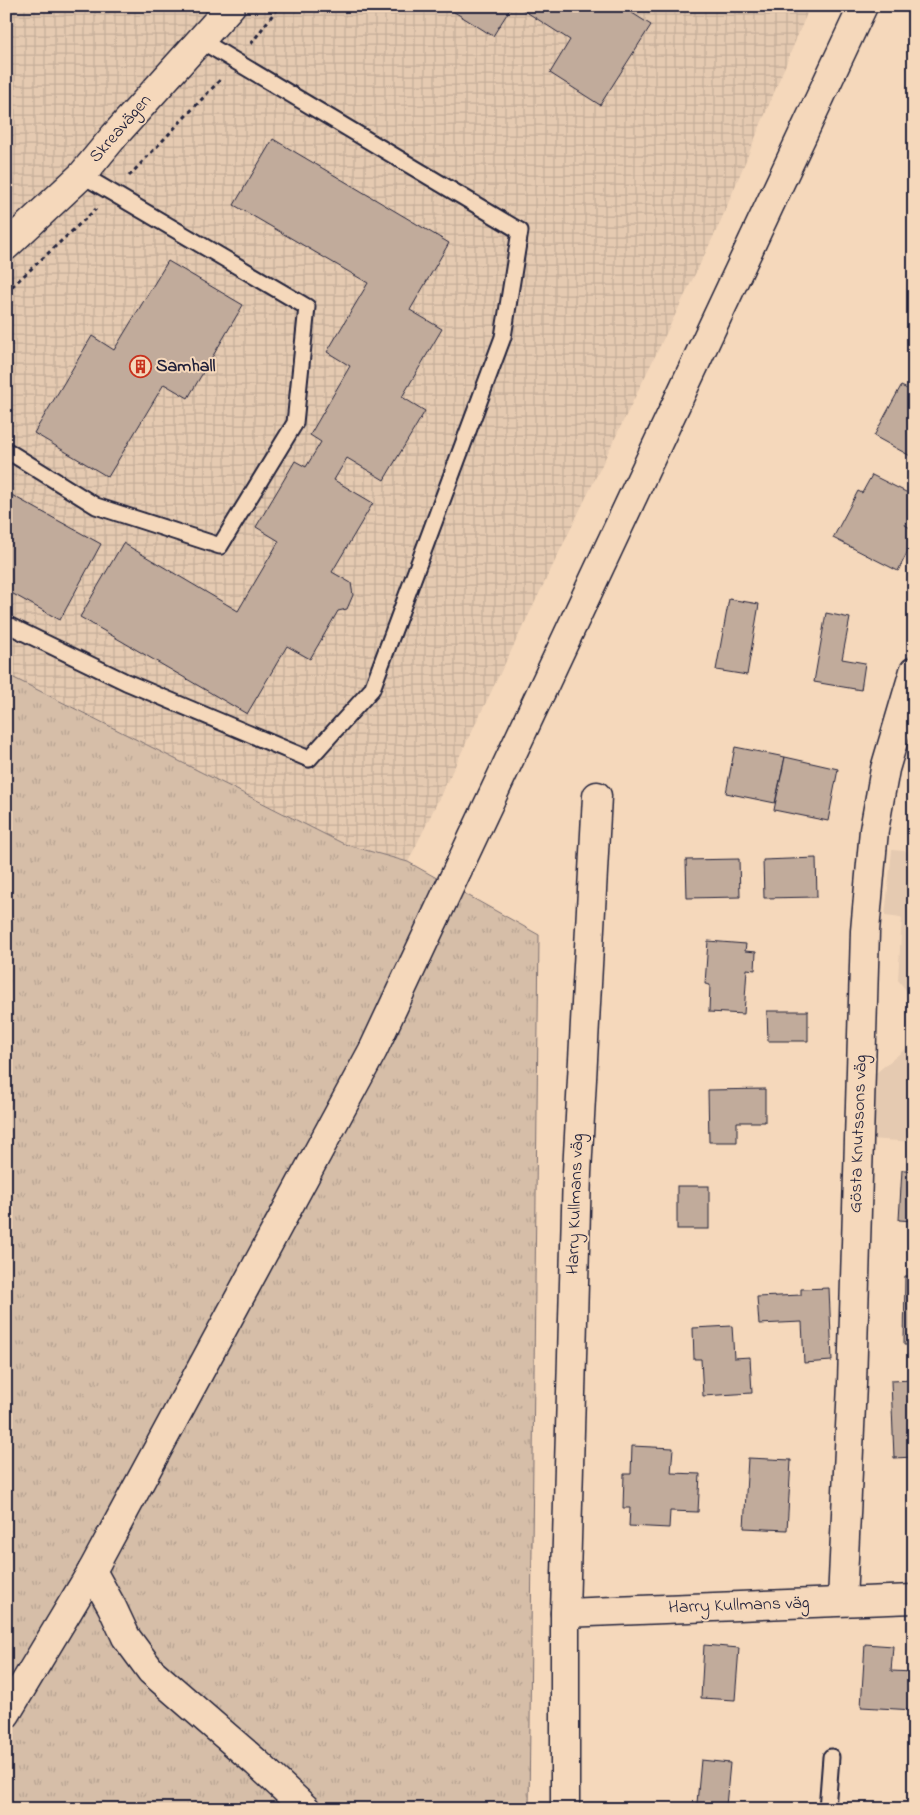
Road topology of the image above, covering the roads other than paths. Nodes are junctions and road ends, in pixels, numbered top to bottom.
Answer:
1 (231, 6) edge
2 (863, 6) edge
3 (200, 40) junction
4 (82, 175) junction
5 (6, 246) edge
6 (6, 450) edge
7 (6, 624) edge
8 (914, 671) edge
9 (597, 796) dead end
10 (92, 1571) junction
11 (914, 1599) edge
12 (842, 1601) junction
13 (565, 1613) junction
14 (6, 1714) edge
15 (831, 1757) dead end
16 (306, 1809) edge
17 (565, 1809) edge
18 (827, 1809) edge

1 - 3 street, Skreavägen
2 - 10 street
3 - 4 street, Skreavägen
3 - 7 lane
4 - 5 street, Skreavägen
4 - 6 lane
8 - 12 street, Gösta Knutssons väg
9 - 13 street, Harry Kullmans väg
10 - 14 street
10 - 16 street
11 - 12 street, Harry Kullmans väg
12 - 13 street, Harry Kullmans väg
13 - 17 street, Harry Kullmans väg
15 - 18 lane

